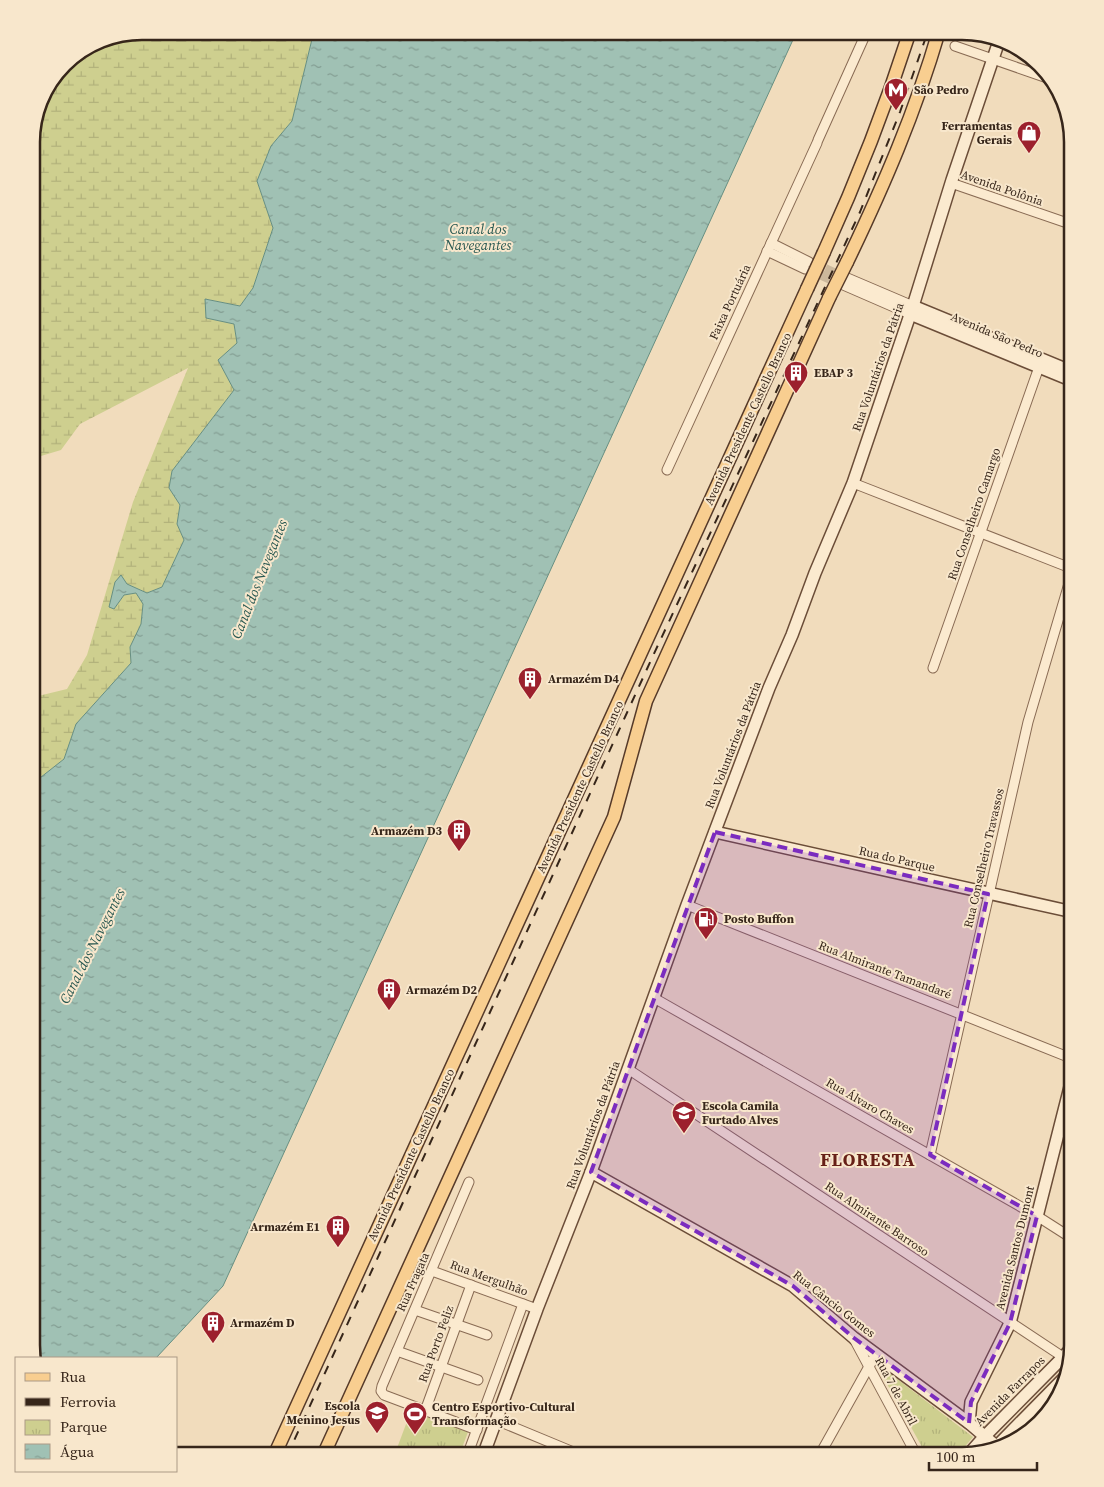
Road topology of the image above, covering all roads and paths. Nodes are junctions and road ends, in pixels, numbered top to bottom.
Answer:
1 (863, 40) edge
2 (907, 40) edge
3 (936, 40) edge
4 (955, 46) dead end
5 (997, 46) edge
6 (993, 58) junction
7 (1038, 74) edge
8 (951, 183) junction
9 (1064, 222) edge
10 (769, 247) junction
11 (807, 265) tunnel mouth
12 (843, 281) tunnel mouth
13 (911, 310) junction
14 (1039, 367) junction
15 (1064, 369) edge
16 (1064, 377) edge
17 (666, 470) dead end
18 (853, 483) junction
19 (980, 533) junction
20 (1064, 566) edge
21 (1064, 600) edge
22 (933, 668) dead end
23 (715, 832) junction
24 (988, 894) junction
25 (687, 905) junction
26 (1064, 910) edge
27 (654, 998) junction
28 (961, 1013) junction
29 (1064, 1055) edge
30 (628, 1069) junction
31 (1064, 1110) edge
32 (930, 1155) junction
33 (590, 1172) junction
34 (469, 1182) dead end
35 (1037, 1216) junction
36 (1064, 1233) edge
37 (432, 1271) junction
38 (471, 1285) junction
39 (523, 1304) junction
40 (537, 1309) junction
41 (415, 1310) junction
42 (1010, 1323) junction
43 (456, 1325) junction
44 (487, 1336) dead end
45 (854, 1338) junction
46 (397, 1351) junction
47 (876, 1354) junction
48 (1063, 1357) joint
49 (868, 1367) junction
50 (441, 1368) junction
51 (478, 1380) dead end
52 (1054, 1388) edge
53 (425, 1411) junction
54 (496, 1420) junction
55 (969, 1423) junction
56 (477, 1430) junction
57 (984, 1436) junction
58 (1005, 1437) edge
59 (993, 1442) edge
60 (976, 1446) edge
61 (278, 1447) edge
62 (328, 1447) edge
63 (470, 1447) edge
64 (486, 1447) edge
65 (561, 1447) edge
66 (824, 1447) edge
67 (912, 1447) edge

1 - 10 street, Faixa Portuária
2 - 61 main road, Avenida Presidente Castello Branco, bridge
3 - 62 main road, Avenida Presidente Castello Branco, bridge
4 - 6 street
5 - 6 main road, Rua Voluntários da Pátria
6 - 7 street
6 - 8 main road, Rua Voluntários da Pátria
8 - 9 street, Avenida Polônia
8 - 13 main road, Rua Voluntários da Pátria
10 - 11 street
10 - 17 street, Faixa Portuária
12 - 13 street
13 - 14 main road, Avenida São Pedro
13 - 15 main road, Avenida São Pedro
13 - 18 main road, Rua Voluntários da Pátria
14 - 16 main road, Avenida São Pedro
14 - 19 street, Rua Conselheiro Camargo
18 - 19 street
18 - 23 main road, Rua Voluntários da Pátria
19 - 20 street
19 - 22 street, Rua Conselheiro Camargo
21 - 24 street, Rua Conselheiro Travassos
23 - 24 main road, Rua do Parque
23 - 25 main road, Rua Voluntários da Pátria
24 - 26 main road, Rua do Parque
24 - 28 street, Rua Conselheiro Travassos
25 - 27 main road, Rua Voluntários da Pátria
25 - 28 street, Rua Almirante Tamandaré
27 - 30 main road, Rua Voluntários da Pátria
27 - 32 street, Rua Álvaro Chaves
28 - 29 street, Rua Almirante Tamandaré
28 - 32 street, Rua Conselheiro Travassos
30 - 33 main road, Rua Voluntários da Pátria
30 - 42 street, Rua Almirante Barroso
31 - 35 main road, Avenida Santos Dumont
32 - 35 street, Rua Álvaro Chaves
33 - 40 main road, Rua Voluntários da Pátria
33 - 45 main road, Rua Câncio Gomes
34 - 37 street, Rua Fragata
35 - 36 street, Rua Álvaro Chaves
35 - 42 main road, Avenida Santos Dumont
37 - 38 street, Rua Mergulhão
37 - 41 street, Rua Fragata
38 - 39 street, Rua Mergulhão
38 - 43 street, Rua Porto Feliz
39 - 40 street, Rua Mergulhão
39 - 56 street
40 - 54 main road, Rua Voluntários da Pátria
41 - 43 street
41 - 46 street, Rua Fragata
42 - 48 street, Rua Almirante Barroso
42 - 55 main road, Avenida Santos Dumont
43 - 44 street
43 - 50 street, Rua Porto Feliz
45 - 47 main road, Rua Câncio Gomes
45 - 49 street, Rua 7 de Abril
46 - 50 street
46 - 53 street, Rua Fragata
47 - 49 street
47 - 55 main road, Rua Câncio Gomes
48 - 57 main road, Avenida Farrapos
49 - 66 street
49 - 67 street, Rua 7 de Abril
50 - 51 street
50 - 53 street, Rua Porto Feliz
52 - 58 main road
53 - 56 street
54 - 64 main road, Rua Voluntários da Pátria
54 - 65 street
55 - 57 main road, Rua Câncio Gomes
56 - 63 street
57 - 59 main road, Rua Câncio Gomes
57 - 60 main road, Avenida Farrapos

